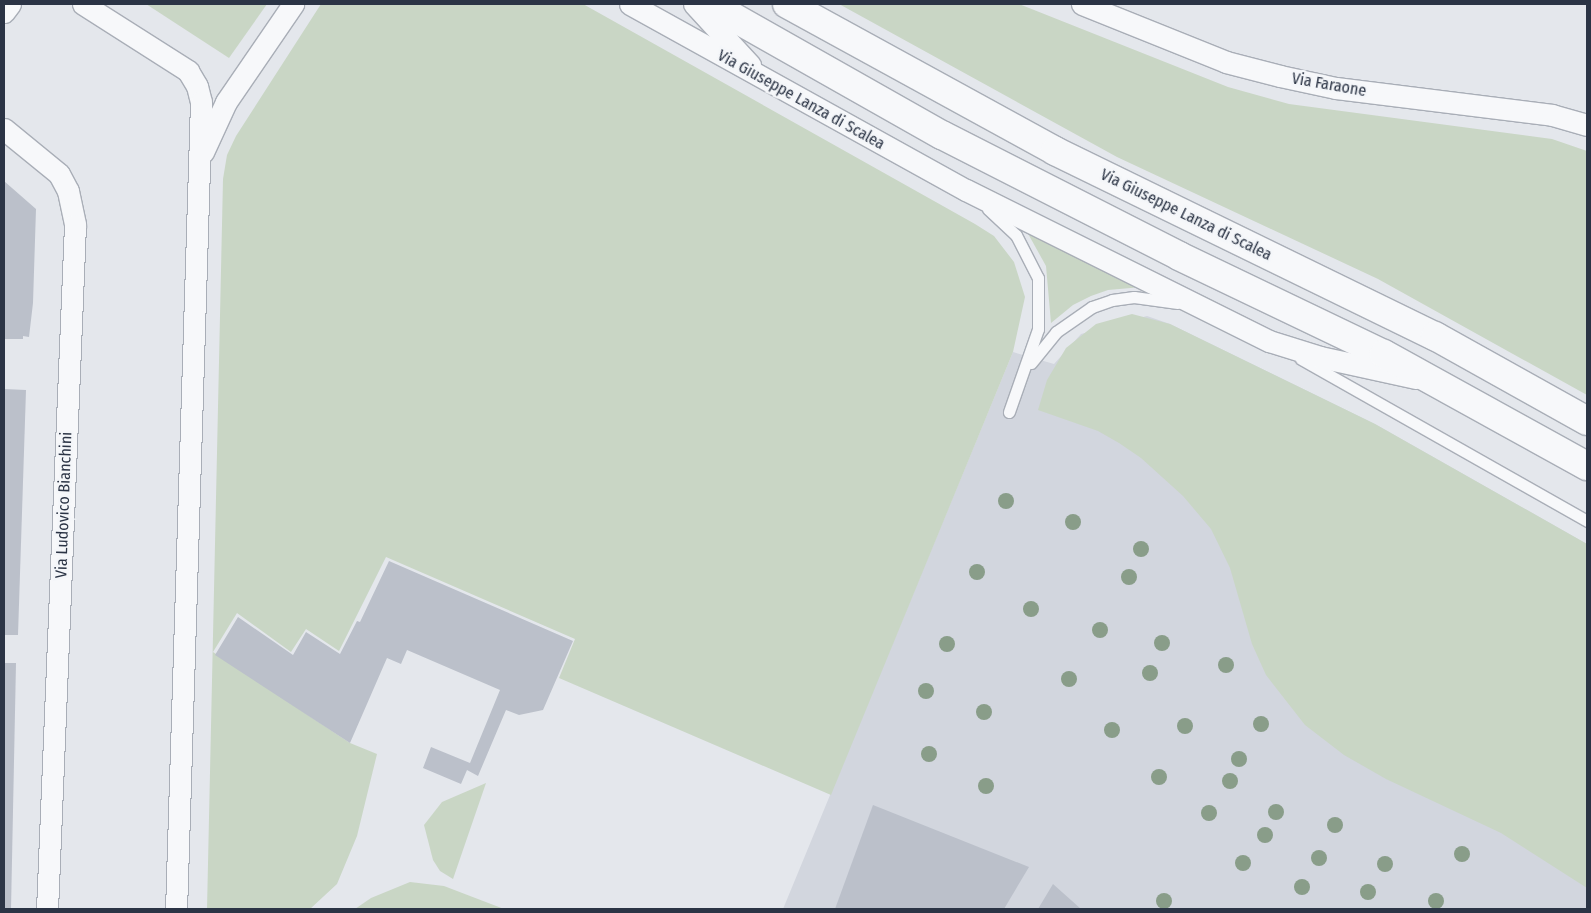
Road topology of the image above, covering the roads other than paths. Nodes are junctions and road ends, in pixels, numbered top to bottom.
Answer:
1 (10, 4) edge
2 (83, 4) edge
3 (293, 4) edge
4 (630, 4) edge
5 (694, 4) edge
6 (710, 4) edge
7 (787, 4) edge
8 (1082, 4) edge
9 (4, 12) edge
10 (761, 77) junction
11 (1587, 125) edge
12 (4, 129) edge
13 (199, 162) junction
14 (966, 190) junction
15 (1202, 307) junction
16 (1269, 341) junction
17 (1027, 368) junction
18 (1443, 384) junction
19 (1009, 412) dead end
20 (1587, 421) edge
21 (1587, 466) edge
22 (1587, 521) edge
23 (47, 909) edge
24 (176, 909) edge

1 - 9 street
2 - 13 street
3 - 13 street
4 - 10 street, Via Giuseppe Lanza di Scalea
5 - 10 street
6 - 18 street, Via Giuseppe Lanza di Scalea
7 - 20 street, Via Giuseppe Lanza di Scalea
8 - 11 street, Via Faraone
10 - 14 street, Via Giuseppe Lanza di Scalea
12 - 23 street, Via Ludovico Bianchini
13 - 24 street
14 - 15 street, Via Giuseppe Lanza di Scalea
14 - 17 lane
15 - 16 street, Via Giuseppe Lanza di Scalea
15 - 17 lane
16 - 18 street, Via Giuseppe Lanza di Scalea
16 - 22 lane, Via Giuseppe Lanza di Scalea
17 - 19 lane
18 - 21 street, Via Giuseppe Lanza di Scalea

